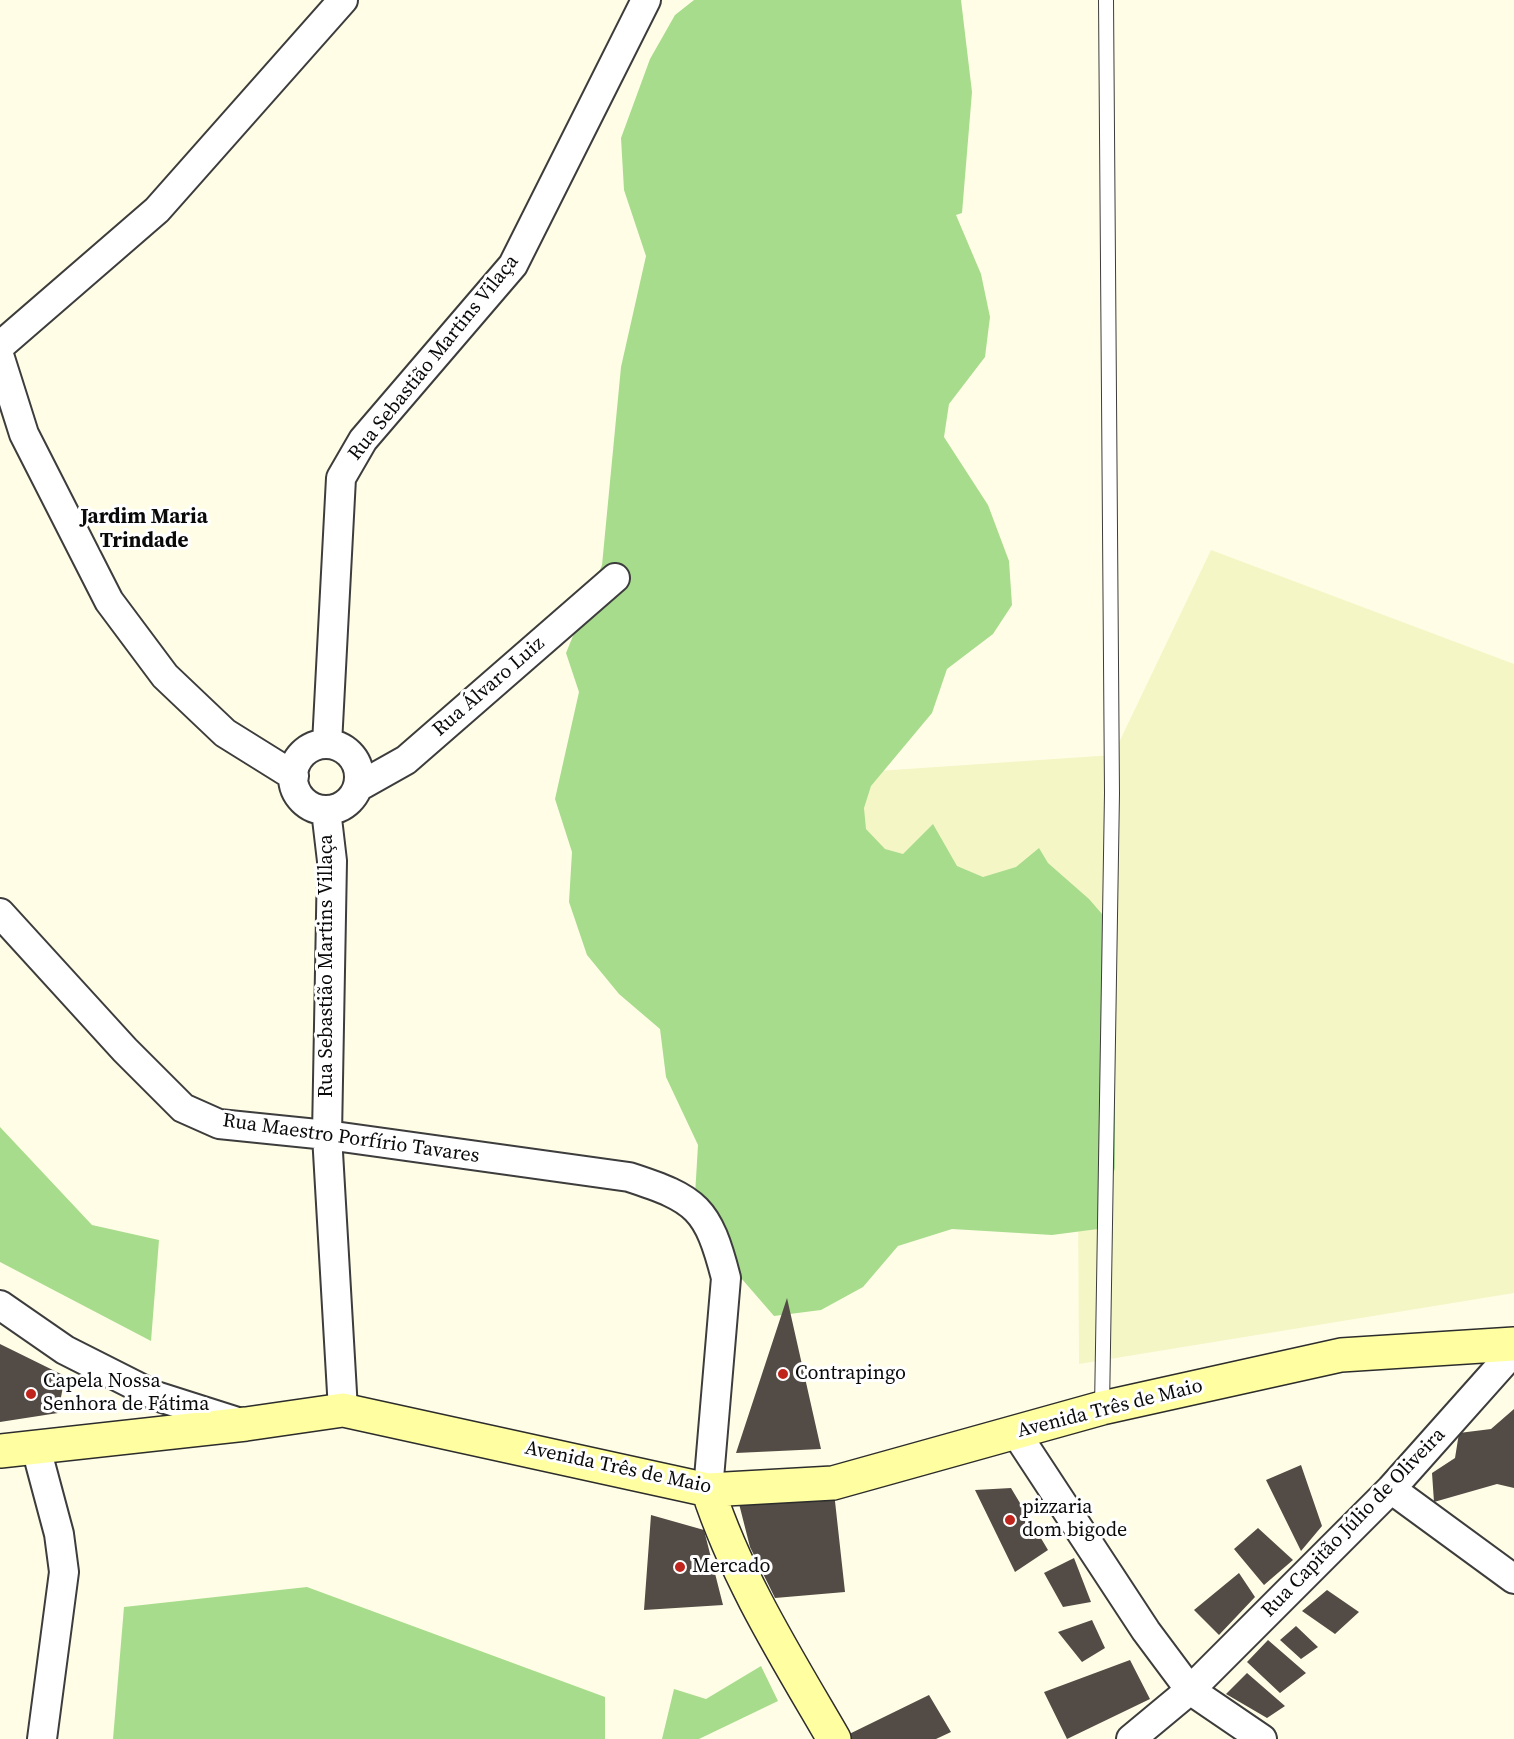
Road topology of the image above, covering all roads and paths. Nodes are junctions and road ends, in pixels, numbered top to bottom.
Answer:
1 (343, 0) edge
2 (646, 0) edge
3 (1106, 0) edge
4 (0, 346) edge
5 (0, 358) edge
6 (615, 578) dead end
7 (327, 744) junction
8 (294, 776) junction
9 (358, 787) junction
10 (326, 810) junction
11 (0, 913) edge
12 (327, 1135) junction
13 (0, 1305) edge
14 (1514, 1344) edge
15 (1514, 1351) edge
16 (1102, 1408) junction
17 (343, 1410) junction
18 (246, 1424) junction
19 (1016, 1433) junction
20 (36, 1448) junction
21 (0, 1451) edge
22 (1391, 1489) junction
23 (708, 1490) junction
24 (1514, 1579) edge
25 (1191, 1690) junction
26 (42, 1739) edge
27 (834, 1739) edge
28 (1131, 1739) edge
29 (1262, 1739) edge

1 - 4 street
2 - 7 street, Rua Sebastião Martins Vilaça
3 - 16 lane
5 - 8 street
6 - 9 street, Rua Álvaro Luiz
7 - 8 street
7 - 9 street
8 - 10 street
9 - 10 street
10 - 12 street, Rua Sebastião Martins Villaça
11 - 12 street, Rua Maestro Porfírio Tavares
12 - 17 street, Rua Sebastião Martins Villaça
12 - 23 street, Rua Maestro Porfírio Tavares
13 - 18 street
14 - 16 street, Avenida Três de Maio
15 - 22 street, Rua Capitão Júlio de Oliveira
16 - 19 street, Avenida Três de Maio
17 - 18 street, Avenida Três de Maio
17 - 23 street, Avenida Três de Maio
18 - 20 street, Avenida Três de Maio
19 - 23 street, Avenida Três de Maio
19 - 25 street
20 - 21 street, Avenida Três de Maio
20 - 26 street
22 - 24 street
22 - 25 street, Rua Capitão Júlio de Oliveira
23 - 27 street
25 - 28 street, Rua Capitão Júlio de Oliveira
25 - 29 street

